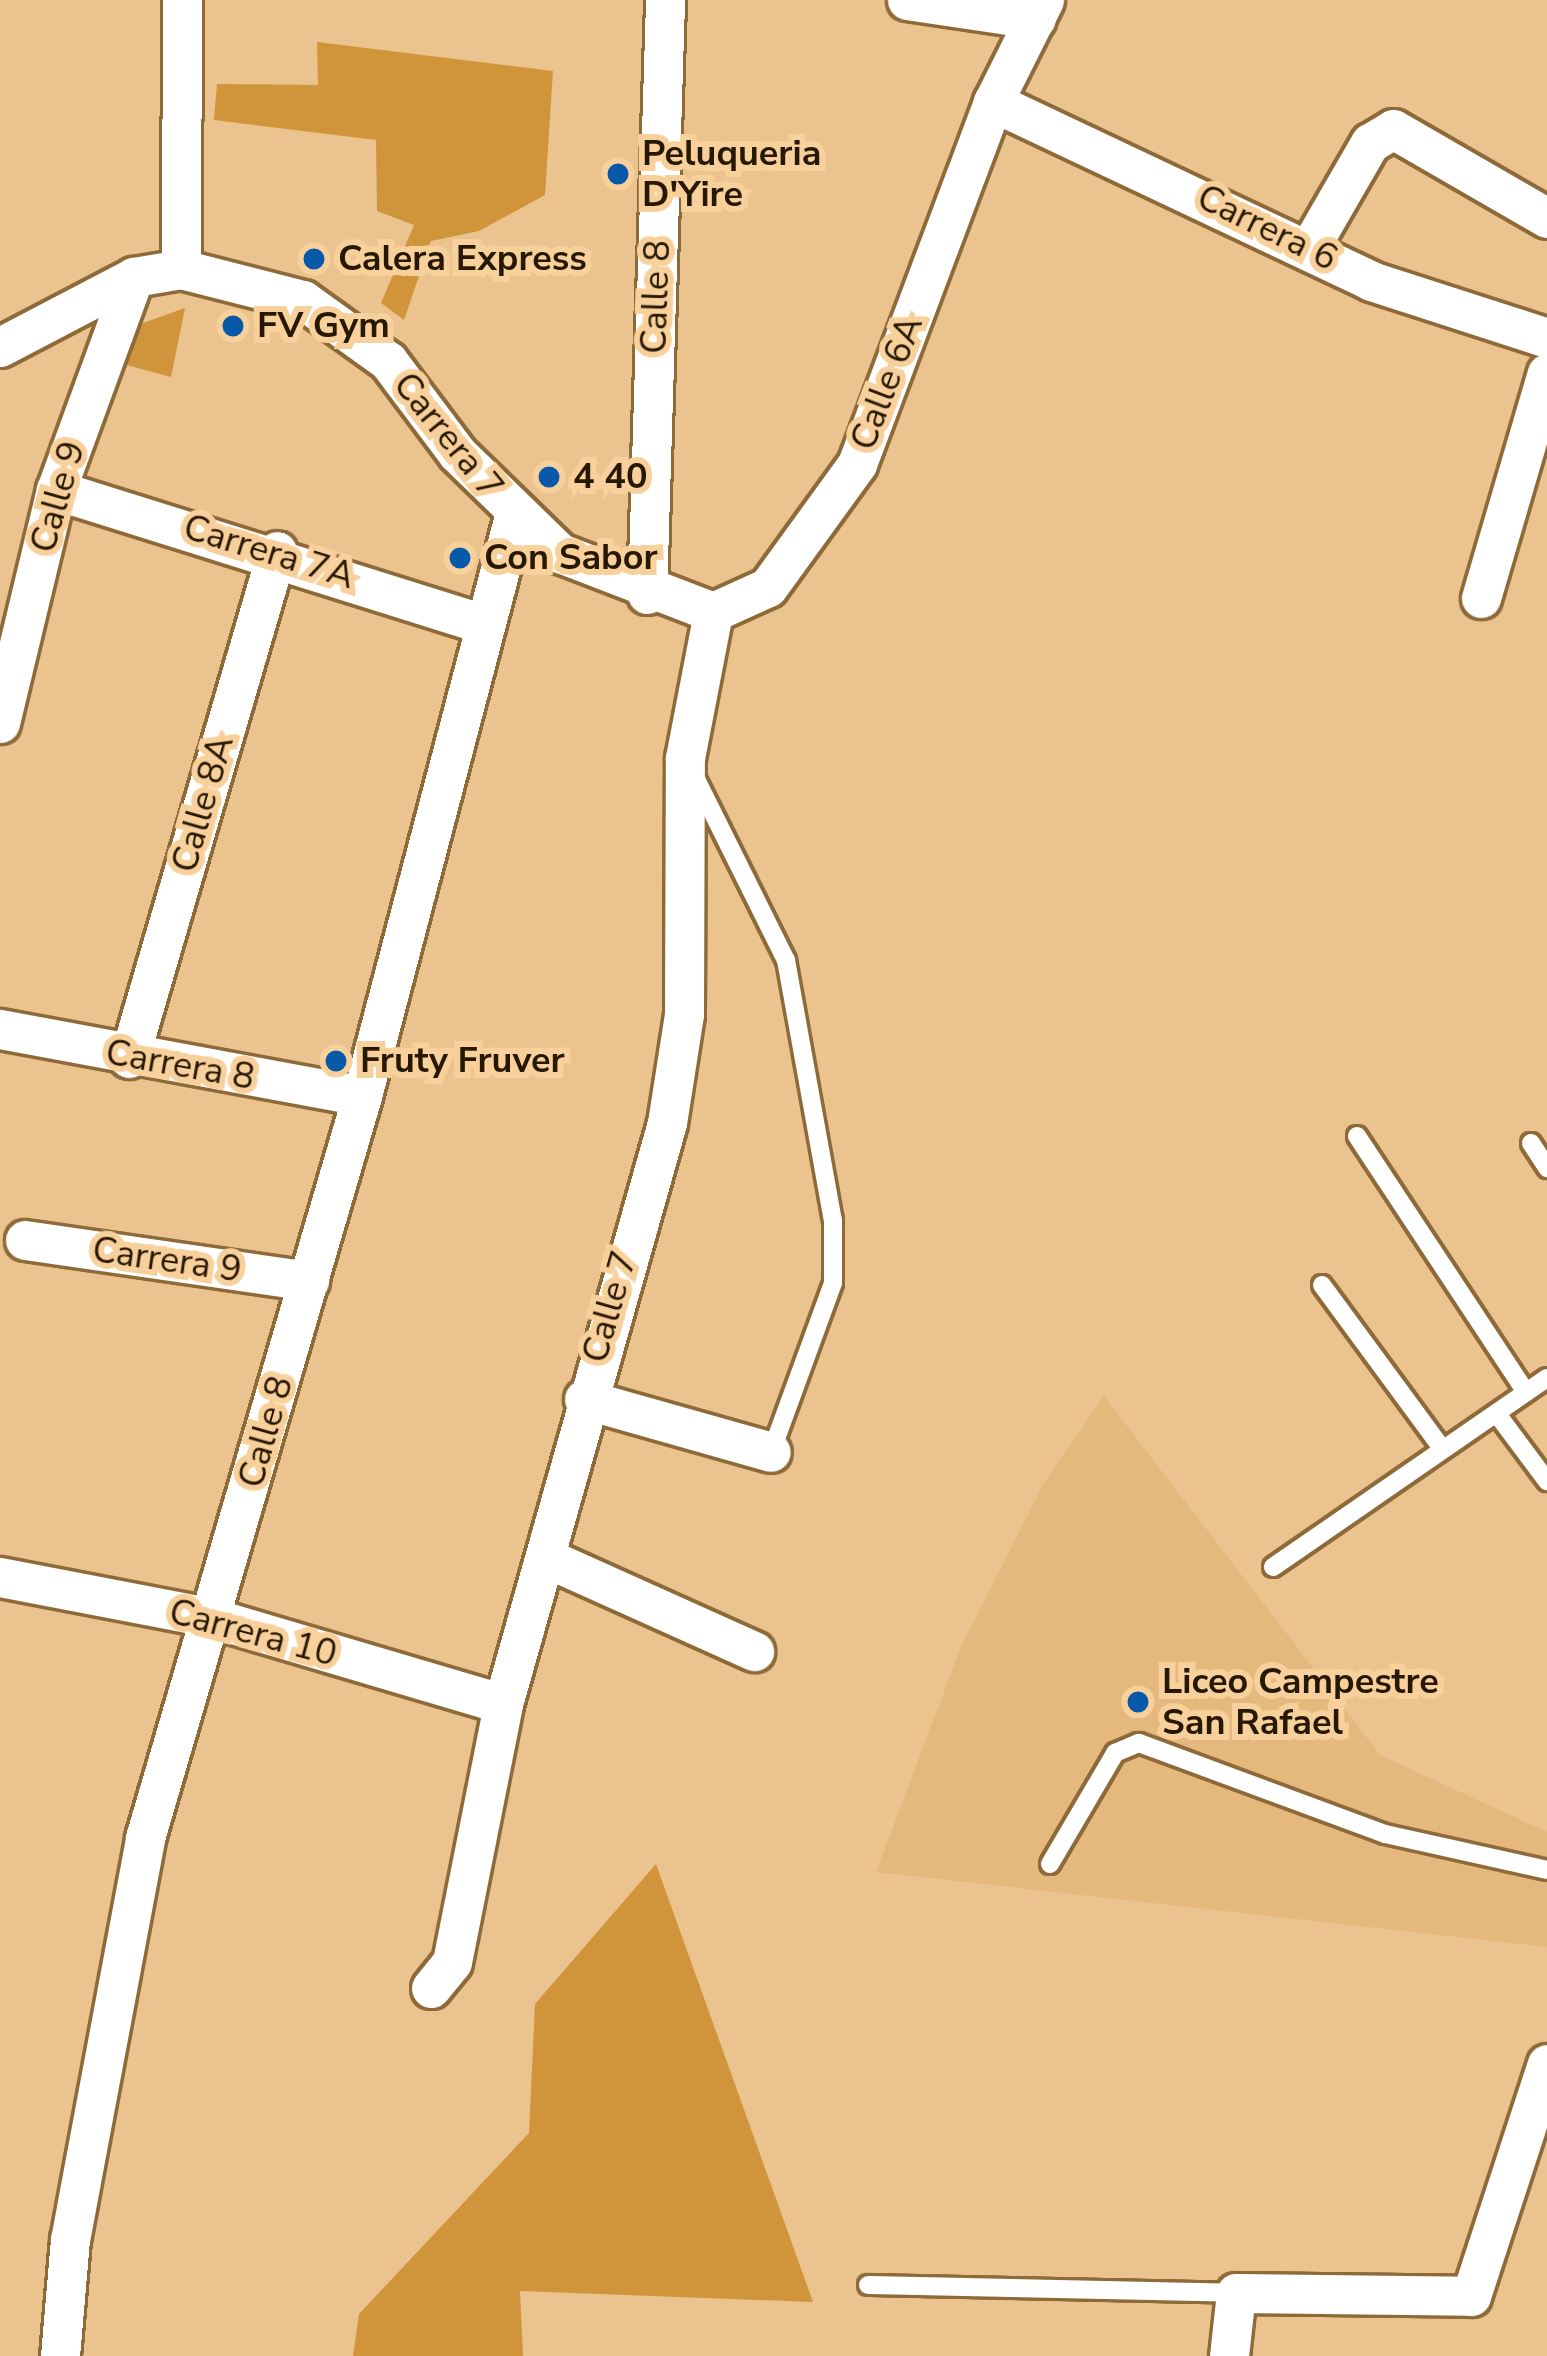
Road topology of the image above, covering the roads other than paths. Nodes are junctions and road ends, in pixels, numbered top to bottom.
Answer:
1 (182, 0) edge
2 (665, 0) edge
3 (907, 0) edge
4 (1076, 0) edge
5 (1040, 9) edge
6 (1023, 56) junction
7 (993, 102) junction
8 (1547, 218) edge
9 (1311, 245) junction
10 (181, 269) junction
11 (134, 278) junction
12 (1547, 338) edge
13 (0, 347) edge
14 (1547, 373) edge
15 (56, 490) junction
16 (514, 516) junction
17 (277, 551) junction
18 (647, 594) junction
19 (1481, 598) dead end
20 (713, 612) junction
21 (480, 623) junction
22 (0, 723) edge
23 (686, 758) junction
24 (0, 1029) edge
25 (129, 1058) junction
26 (362, 1096) junction
27 (1358, 1136) dead end
28 (1531, 1143) dead end
29 (1547, 1168) edge
30 (25, 1240) dead end
31 (309, 1281) junction
32 (1322, 1285) dead end
33 (1547, 1378) edge
34 (1526, 1392) junction
35 (584, 1399) junction
36 (1497, 1414) junction
37 (1441, 1448) junction
38 (771, 1453) joint
39 (1547, 1481) edge
40 (549, 1559) junction
41 (1274, 1567) dead end
42 (0, 1577) edge
43 (213, 1618) junction
44 (754, 1651) dead end
45 (503, 1704) junction
46 (1050, 1864) dead end
47 (1547, 1870) edge
48 (431, 1988) dead end
49 (1547, 2064) edge
50 (868, 2285) dead end
51 (1236, 2293) junction
52 (59, 2356) edge
53 (1229, 2356) edge

1 - 10 street
2 - 18 street, Calle 8
3 - 5 street
4 - 6 street
5 - 6 street
6 - 7 street
7 - 9 street, Carrera 6
7 - 20 street, Calle 6A
8 - 9 street
9 - 12 street, Carrera 6
10 - 11 street
10 - 16 street, Carrera 7
11 - 13 street
11 - 15 street, Calle 9
14 - 19 street
15 - 17 street, Carrera 7A
15 - 22 street, Calle 9
16 - 18 street, Carrera 7
16 - 21 street, Calle 8
17 - 21 street, Carrera 7A
17 - 25 street, Calle 8A
18 - 20 street, Carrera 7
20 - 23 street, Calle 7
21 - 26 street, Calle 8
23 - 35 street, Calle 7
23 - 38 lane
24 - 25 street, Carrera 8
25 - 26 street, Carrera 8
26 - 31 street, Calle 8
27 - 34 lane
28 - 29 lane
30 - 31 street, Carrera 9
31 - 43 street, Calle 8
32 - 37 lane
33 - 34 lane
34 - 36 lane
35 - 38 street
35 - 40 street, Calle 7
36 - 37 lane
36 - 39 lane
37 - 41 lane
40 - 44 street
40 - 45 street, Calle 7
42 - 43 street, Carrera 10
43 - 45 street, Carrera 10
43 - 52 street, Calle 8
45 - 48 street, Calle 7
46 - 47 lane
49 - 51 street
50 - 51 lane
51 - 53 street

